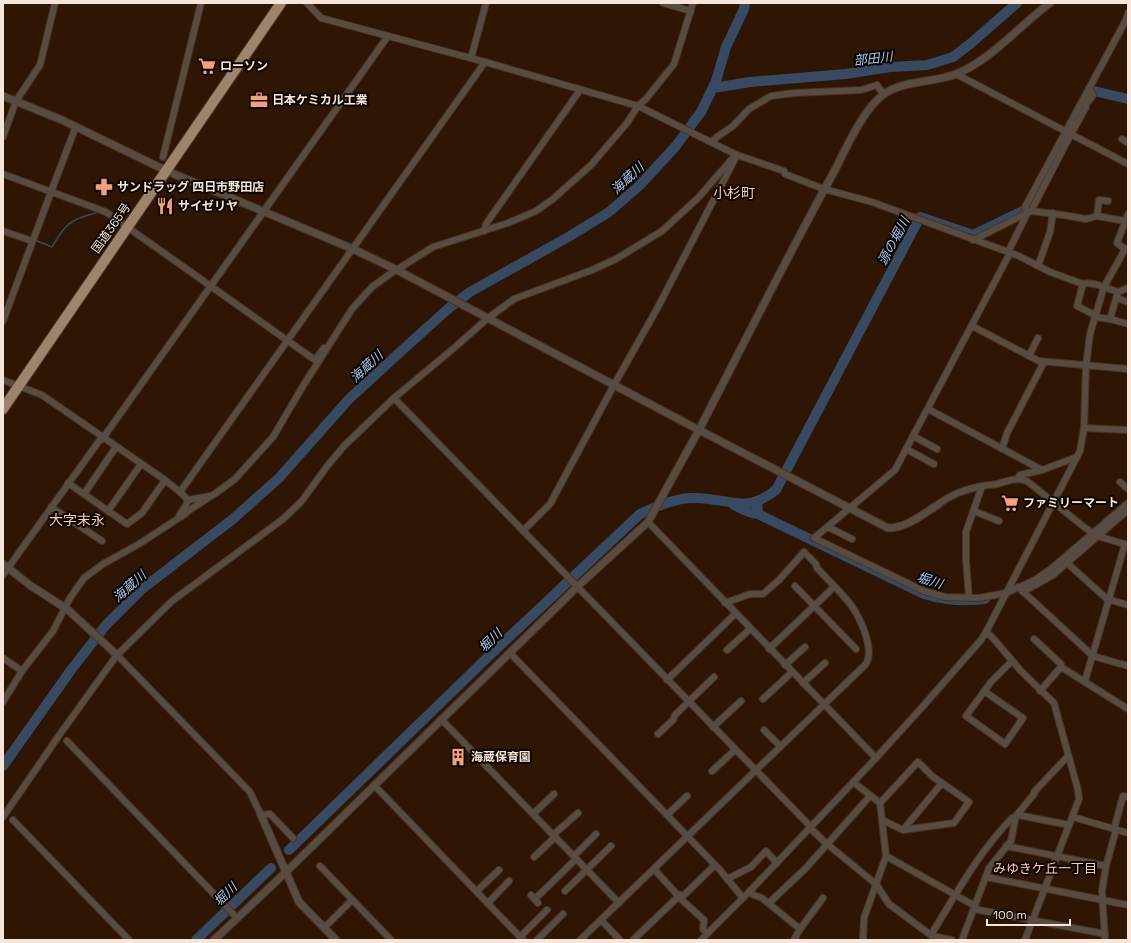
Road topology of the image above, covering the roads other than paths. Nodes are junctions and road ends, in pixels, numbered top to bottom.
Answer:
1 (55, 3) edge
2 (201, 3) edge
3 (281, 3) edge
4 (307, 3) edge
5 (486, 3) edge
6 (663, 3) edge
7 (693, 3) edge
8 (1050, 3) edge
9 (691, 11) junction
10 (1128, 14) edge
11 (388, 36) junction
12 (471, 58) junction
13 (485, 62) junction
14 (956, 74) junction
15 (1089, 88) junction
16 (580, 90) junction
17 (883, 94) junction
18 (3, 96) edge
19 (16, 101) junction
20 (638, 106) junction
21 (76, 126) junction
22 (1069, 133) junction
23 (3, 137) edge
24 (1122, 139) dead end
25 (711, 142) junction
26 (1128, 143) edge
27 (737, 155) junction
28 (163, 157) dead end
29 (1128, 164) edge
30 (167, 171) junction
31 (3, 174) edge
32 (824, 189) junction
33 (51, 192) junction
34 (1108, 201) dead end
35 (1028, 210) junction
36 (263, 211) junction
37 (1053, 213) junction
38 (1128, 214) edge
39 (1097, 216) junction
40 (1125, 221) junction
41 (128, 227) junction
42 (3, 231) edge
43 (484, 231) junction
44 (973, 240) junction
45 (32, 242) junction
46 (353, 249) junction
47 (1127, 249) edge
48 (1009, 252) junction
49 (1038, 266) junction
50 (397, 270) junction
51 (1083, 284) junction
52 (210, 286) junction
53 (1104, 286) junction
54 (1128, 288) edge
55 (1118, 295) junction
56 (1128, 302) edge
57 (1095, 316) junction
58 (488, 318) junction
59 (1110, 319) junction
60 (3, 321) edge
61 (1128, 324) edge
62 (972, 326) junction
63 (336, 335) junction
64 (1038, 338) dead end
65 (287, 340) junction
66 (1029, 356) junction
67 (1044, 362) junction
68 (1086, 366) junction
69 (1128, 368) edge
70 (3, 380) edge
71 (614, 385) junction
72 (19, 386) junction
73 (394, 398) junction
74 (3, 409) edge
75 (928, 409) junction
76 (1084, 428) junction
77 (699, 430) junction
78 (1128, 430) edge
79 (913, 436) junction
80 (103, 438) junction
81 (116, 447) junction
82 (937, 449) dead end
83 (1002, 449) junction
84 (906, 450) junction
85 (1077, 457) junction
86 (140, 464) junction
87 (934, 464) dead end
88 (1042, 470) junction
89 (1017, 478) junction
90 (165, 480) junction
91 (1120, 482) dead end
92 (68, 483) junction
93 (982, 486) junction
94 (1128, 488) edge
95 (180, 492) junction
96 (84, 494) junction
97 (214, 495) junction
98 (188, 500) junction
99 (1054, 502) junction
100 (1128, 503) edge
101 (939, 504) joint
102 (52, 507) junction
103 (850, 508) junction
104 (1128, 510) edge
105 (108, 511) junction
106 (974, 511) junction
107 (176, 520) junction
108 (999, 521) dead end
109 (648, 522) junction
110 (828, 527) junction
111 (523, 531) junction
112 (1094, 534) junction
113 (852, 539) dead end
114 (102, 541) dead end
115 (1126, 544) edge
116 (1067, 563) junction
117 (6, 566) edge
118 (3, 575) edge
119 (576, 586) junction
120 (795, 586) dead end
121 (834, 587) junction
122 (1021, 590) junction
123 (1005, 595) junction
124 (969, 598) junction
125 (1109, 600) junction
126 (725, 603) junction
127 (1128, 605) edge
128 (815, 606) junction
129 (66, 608) junction
130 (736, 614) junction
131 (750, 629) junction
132 (986, 632) junction
133 (1034, 639) dead end
134 (805, 647) dead end
135 (769, 649) junction
136 (856, 649) dead end
137 (726, 650) dead end
138 (510, 653) junction
139 (117, 655) junction
140 (1093, 656) junction
141 (3, 658) edge
142 (1012, 661) junction
143 (825, 663) dead end
144 (785, 665) junction
145 (1128, 666) edge
146 (1061, 667) junction
147 (22, 671) junction
148 (792, 672) junction
149 (714, 677) dead end
150 (667, 680) junction
151 (1085, 681) junction
152 (803, 683) junction
153 (984, 691) junction
154 (1040, 691) junction
155 (763, 699) dead end
156 (741, 700) dead end
157 (3, 702) edge
158 (688, 702) junction
159 (823, 704) junction
160 (1128, 709) edge
161 (441, 719) junction
162 (713, 727) junction
163 (764, 730) dead end
164 (658, 734) dead end
165 (67, 741) dead end
166 (780, 746) junction
167 (735, 750) junction
168 (1068, 756) junction
169 (876, 758) junction
170 (754, 770) junction
171 (712, 771) dead end
172 (853, 782) junction
173 (942, 783) junction
174 (374, 785) junction
175 (554, 794) dead end
176 (686, 796) dead end
177 (870, 796) junction
178 (1128, 797) edge
179 (880, 803) junction
180 (578, 813) dead end
181 (533, 814) junction
182 (261, 815) junction
183 (667, 815) junction
184 (1017, 816) junction
185 (3, 817) edge
186 (1072, 817) junction
187 (13, 820) dead end
188 (882, 820) junction
189 (1069, 824) junction
190 (810, 828) junction
191 (1115, 829) junction
192 (903, 830) junction
193 (1128, 833) edge
194 (596, 834) dead end
195 (554, 836) junction
196 (687, 836) junction
197 (293, 838) dead end
198 (827, 844) junction
199 (611, 846) dead end
200 (1006, 846) junction
201 (886, 856) junction
202 (1057, 856) junction
203 (534, 857) dead end
204 (575, 858) junction
205 (777, 863) junction
206 (715, 865) junction
207 (320, 866) dead end
208 (1106, 866) junction
209 (654, 868) junction
210 (499, 870) dead end
211 (587, 870) junction
212 (286, 872) junction
213 (986, 877) junction
214 (728, 879) junction
215 (510, 881) dead end
216 (876, 884) junction
217 (1044, 888) junction
218 (477, 891) junction
219 (565, 892) dead end
220 (749, 892) junction
221 (956, 895) junction
222 (681, 896) junction
223 (744, 898) junction
224 (823, 898) dead end
225 (535, 899) dead end
226 (352, 900) junction
227 (1102, 900) junction
228 (488, 903) junction
229 (619, 903) junction
230 (769, 903) junction
231 (1128, 905) edge
232 (974, 907) junction
233 (546, 910) dead end
234 (563, 914) dead end
235 (236, 916) junction
236 (601, 920) junction
237 (1033, 920) junction
238 (324, 928) junction
239 (800, 929) junction
240 (707, 934) junction
241 (931, 937) edge
242 (1105, 937) edge
243 (522, 938) edge
244 (129, 940) edge
245 (214, 940) edge
246 (336, 940) edge
247 (391, 940) edge
248 (536, 940) edge
249 (580, 940) edge
250 (620, 940) edge
251 (633, 940) edge
252 (701, 940) edge
253 (794, 940) edge
254 (863, 940) edge
255 (952, 940) edge
256 (962, 940) edge
257 (1026, 940) edge

1 - 19 street
2 - 28 street
3 - 30 highway, 国道365号
4 - 11 street
5 - 12 street
6 - 9 street
7 - 9 street
8 - 14 street
9 - 20 street
10 - 15 street
11 - 12 street
11 - 36 street
12 - 13 street
13 - 16 street
13 - 46 street
14 - 17 street
14 - 22 street
15 - 22 street
15 - 22 street
16 - 20 street
16 - 43 street
17 - 25 street
17 - 32 street
18 - 19 street
19 - 21 street
19 - 23 street
20 - 25 street
20 - 43 street
21 - 30 street
21 - 33 street
22 - 29 street
22 - 35 street
24 - 26 street
25 - 27 street
27 - 32 street
27 - 58 street
27 - 71 street
30 - 36 street
30 - 41 highway, 国道365号
31 - 33 street
32 - 44 street
32 - 77 street
33 - 41 street
33 - 45 street
34 - 39 street
35 - 37 street
35 - 44 street
35 - 48 street
36 - 46 street
36 - 52 street
37 - 39 street
37 - 49 street
38 - 40 street
39 - 40 street
40 - 47 street
41 - 52 street
41 - 72 highway, 国道365号
42 - 45 street
43 - 50 street
44 - 48 street
45 - 60 street
46 - 50 street
46 - 65 street
47 - 53 street
48 - 49 street
48 - 62 street
49 - 51 street
50 - 58 street
50 - 63 street
51 - 53 street
51 - 57 street
52 - 65 street
52 - 80 street
53 - 55 street
53 - 57 street
54 - 55 street
55 - 56 street
55 - 59 street
57 - 59 street
57 - 68 street
58 - 71 street
58 - 73 street
59 - 61 street
62 - 66 street
62 - 75 street
63 - 65 street
63 - 97 street
64 - 66 street
65 - 95 street
66 - 67 street
67 - 68 street
67 - 83 street
68 - 69 street
68 - 76 street
70 - 72 street
71 - 77 street
71 - 111 street
72 - 74 highway, 国道365号
72 - 80 street
73 - 111 street
73 - 139 street
75 - 79 street
75 - 83 street
76 - 78 street
76 - 85 street
77 - 103 street
77 - 109 street
79 - 82 street
79 - 84 street
80 - 81 street
80 - 92 street
81 - 86 street
81 - 96 street
83 - 88 street
84 - 87 street
84 - 103 street
85 - 88 street
85 - 99 street
86 - 90 street
86 - 105 street
88 - 89 street
89 - 93 street
89 - 99 street
90 - 95 street
90 - 105 street
91 - 94 street
92 - 96 street
92 - 102 street
93 - 101 street
93 - 106 street
95 - 98 street
96 - 105 street
97 - 98 street
97 - 107 street
98 - 107 street
99 - 112 street
99 - 123 street
100 - 112 street
101 - 103 street
102 - 114 street
102 - 117 street
103 - 110 street
104 - 112 street
106 - 108 street
106 - 124 street
107 - 129 street
109 - 119 street
109 - 126 street
110 - 113 street
110 - 124 street
111 - 119 street
112 - 115 street
112 - 116 street
112 - 122 street
115 - 125 street
116 - 122 street
116 - 125 street
117 - 118 street
117 - 129 street
119 - 138 street
119 - 150 street
120 - 128 street
121 - 126 street
121 - 128 street
121 - 159 street
122 - 123 street
122 - 140 street
123 - 124 street
123 - 132 street
125 - 127 street
125 - 140 street
126 - 130 street
128 - 135 street
128 - 136 street
129 - 139 street
129 - 147 street
130 - 131 street
130 - 150 street
131 - 135 street
131 - 137 street
132 - 142 street
132 - 169 street
133 - 146 street
134 - 144 street
135 - 144 street
138 - 161 street
138 - 183 street
139 - 182 street
139 - 185 street
140 - 145 street
140 - 151 street
141 - 147 street
142 - 153 street
142 - 154 street
143 - 152 street
144 - 148 street
146 - 151 street
146 - 154 street
147 - 157 street
148 - 152 street
148 - 155 street
149 - 158 street
150 - 158 street
151 - 160 street
152 - 159 street
153 - 153 street
154 - 168 street
156 - 162 street
158 - 162 street
158 - 164 street
159 - 166 street
159 - 169 street
161 - 174 street
161 - 181 street
162 - 167 street
163 - 166 street
165 - 235 street
166 - 170 street
167 - 170 street
167 - 171 street
168 - 184 street
168 - 186 street
169 - 172 street
170 - 190 street
170 - 196 street
172 - 177 street
172 - 190 street
173 - 179 street
173 - 192 street
173 - 192 street
174 - 212 street
174 - 218 street
175 - 181 street
176 - 183 street
177 - 179 street
177 - 198 street
178 - 191 street
179 - 188 street
180 - 195 street
181 - 195 street
182 - 197 street
182 - 212 street
183 - 196 street
184 - 189 street
184 - 200 street
184 - 221 street
186 - 189 street
186 - 191 street
187 - 244 street
188 - 192 street
188 - 201 street
189 - 202 street
190 - 198 street
190 - 205 street
191 - 193 street
191 - 208 street
194 - 204 street
195 - 203 street
195 - 204 street
196 - 206 street
196 - 209 street
198 - 216 street
198 - 230 street
199 - 211 street
200 - 202 street
200 - 213 street
201 - 216 street
201 - 221 street
202 - 208 street
202 - 217 street
204 - 211 street
204 - 225 street
205 - 214 street
205 - 220 street
206 - 214 street
206 - 222 street
207 - 226 street
208 - 227 street
209 - 222 street
209 - 229 street
210 - 218 street
211 - 219 street
211 - 229 street
212 - 235 street
212 - 238 street
213 - 217 street
213 - 232 street
214 - 223 street
215 - 228 street
216 - 241 street
216 - 254 street
217 - 227 street
217 - 237 street
218 - 228 street
220 - 223 street
220 - 230 street
221 - 232 street
221 - 241 street
222 - 240 street
222 - 251 street
223 - 240 street
224 - 239 street
226 - 238 street
226 - 247 street
227 - 231 street
227 - 242 street
228 - 243 street
229 - 236 street
230 - 239 street
232 - 237 street
232 - 256 street
233 - 243 street
234 - 248 street
235 - 245 street
236 - 249 street
236 - 250 street
237 - 242 street
237 - 257 street
238 - 246 street
239 - 253 street
240 - 252 street
241 - 255 street

